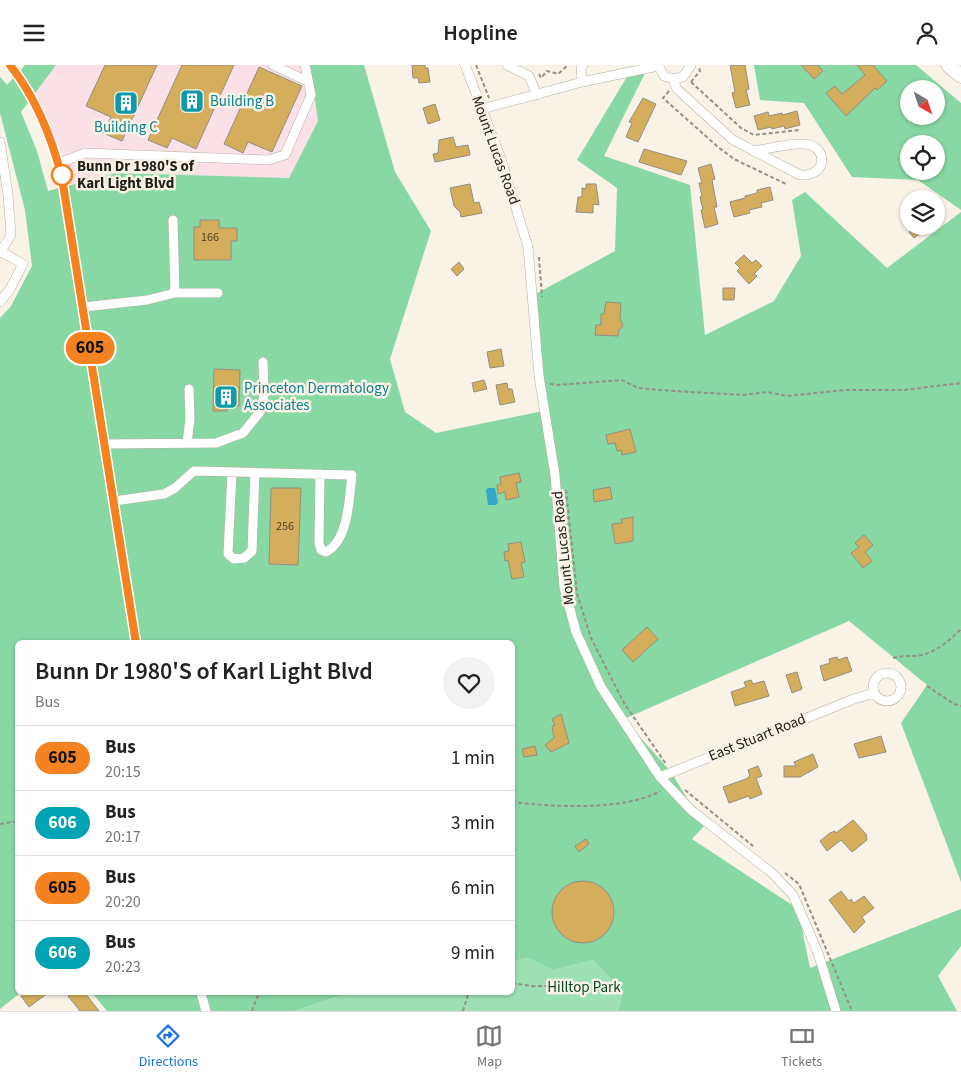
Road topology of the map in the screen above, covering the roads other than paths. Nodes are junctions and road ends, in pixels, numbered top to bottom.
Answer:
1 (10, 65) edge
2 (272, 65) edge
3 (305, 65) edge
4 (465, 65) edge
5 (507, 65) edge
6 (583, 65) edge
7 (658, 65) edge
8 (691, 65) edge
9 (948, 65) edge
10 (961, 77) edge
11 (673, 79) junction
12 (307, 81) junction
13 (582, 82) junction
14 (537, 95) junction
15 (482, 109) junction
16 (0, 142) edge
17 (753, 151) junction
18 (58, 163) junction
19 (173, 220) dead end
20 (0, 252) edge
21 (175, 293) junction
22 (218, 293) dead end
23 (0, 302) edge
24 (84, 307) junction
25 (263, 362) dead end
26 (189, 389) dead end
27 (187, 443) junction
28 (105, 444) junction
29 (232, 472) junction
30 (255, 472) junction
31 (320, 474) junction
32 (114, 501) junction
33 (136, 640) edge
34 (874, 693) dead end
35 (660, 777) junction
36 (202, 995) edge
37 (206, 1011) edge
38 (836, 1011) edge

1 - 18 street
2 - 12 street
3 - 12 street
4 - 15 street, Mount Lucas Road
5 - 14 street
6 - 13 street
7 - 11 street
7 - 13 street
8 - 11 street
9 - 10 highway
11 - 17 street
12 - 18 street
13 - 14 street
14 - 15 street
15 - 35 street, Mount Lucas Road
16 - 20 street
17 - 17 street
18 - 24 street
19 - 21 street
20 - 23 street
21 - 22 street
21 - 24 street
24 - 28 street
25 - 27 street
26 - 27 street
27 - 28 street
28 - 32 street
29 - 30 street
29 - 30 street
29 - 32 street
30 - 31 street
31 - 31 street
32 - 33 street
34 - 35 street, East Stuart Road
35 - 38 street, Mount Lucas Road
36 - 37 street

